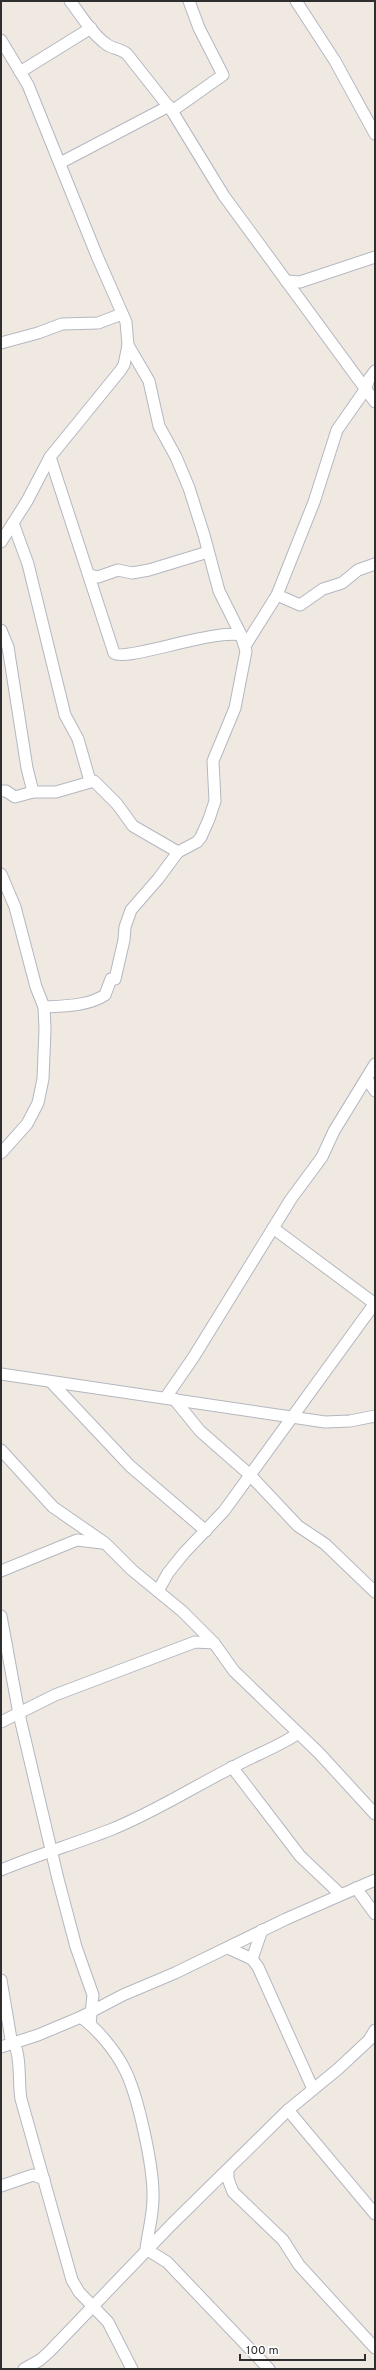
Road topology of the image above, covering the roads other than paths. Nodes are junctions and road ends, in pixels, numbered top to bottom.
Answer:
1 (70, 1) edge
2 (189, 1) edge
3 (296, 1) edge
4 (91, 28) junction
5 (1, 40) edge
6 (20, 72) junction
7 (170, 108) junction
8 (375, 134) edge
9 (60, 163) junction
10 (375, 257) edge
11 (286, 281) junction
12 (122, 314) junction
13 (1, 343) edge
14 (128, 345) junction
15 (375, 371) edge
16 (365, 390) junction
17 (375, 402) edge
18 (50, 457) junction
19 (13, 523) junction
20 (1, 542) edge
21 (208, 552) junction
22 (375, 564) edge
23 (90, 575) junction
24 (277, 595) junction
25 (1, 630) edge
26 (241, 635) junction
27 (245, 646) junction
28 (90, 781) junction
29 (1, 791) edge
30 (33, 792) junction
31 (178, 852) junction
32 (1, 874) edge
33 (6, 901) edge
34 (44, 1007) junction
35 (375, 1064) edge
36 (367, 1080) junction
37 (375, 1091) edge
38 (1, 1153) edge
39 (273, 1228) junction
40 (374, 1303) edge
41 (1, 1374) edge
42 (51, 1382) junction
43 (170, 1398) junction
44 (292, 1416) junction
45 (375, 1416) edge
46 (1, 1450) edge
47 (249, 1474) junction
48 (206, 1531) junction
49 (105, 1543) junction
50 (1, 1572) edge
51 (158, 1591) junction
52 (375, 1592) edge
53 (1, 1616) edge
54 (197, 1626) junction
55 (214, 1643) junction
56 (184, 1646) junction
57 (19, 1714) junction
58 (1, 1722) edge
59 (297, 1734) junction
60 (232, 1767) junction
61 (375, 1814) edge
62 (52, 1850) junction
63 (1, 1870) edge
64 (375, 1880) edge
65 (356, 1888) junction
66 (340, 1894) junction
67 (375, 1914) edge
68 (262, 1930) junction
69 (228, 1948) junction
70 (252, 1959) junction
71 (1, 1980) edge
72 (93, 1995) junction
73 (104, 2005) junction
74 (87, 2018) junction
75 (375, 2030) edge
76 (15, 2043) junction
77 (372, 2044) edge
78 (1, 2047) edge
79 (18, 2057) junction
80 (313, 2089) junction
81 (288, 2110) junction
82 (228, 2170) junction
83 (44, 2179) junction
84 (1, 2186) edge
85 (210, 2188) junction
86 (233, 2192) junction
87 (375, 2214) edge
88 (146, 2249) junction
89 (94, 2306) junction
90 (375, 2348) edge
91 (42, 2365) edge
92 (24, 2369) edge
93 (132, 2369) edge
94 (269, 2369) edge

1 - 4 street
2 - 7 street
3 - 8 street
4 - 6 street
4 - 7 street
5 - 6 street
6 - 9 street
7 - 9 street
7 - 11 street
9 - 12 street
10 - 11 street
11 - 16 street
12 - 13 street
12 - 14 street
14 - 18 street
14 - 21 street
15 - 16 street
16 - 17 street
16 - 24 street
18 - 19 street
18 - 23 street
19 - 20 street
19 - 28 street
21 - 23 street
21 - 26 street
22 - 24 street
23 - 26 street
24 - 27 street
25 - 30 street
26 - 27 street
27 - 31 street
28 - 30 street
28 - 31 street
29 - 30 street
31 - 34 street
32 - 33 street
33 - 34 street
34 - 38 street
35 - 36 street
36 - 37 street
36 - 39 street
39 - 40 street
39 - 43 street
40 - 44 street
41 - 42 street
42 - 43 street
42 - 48 street
43 - 44 street
43 - 47 street
44 - 45 street
44 - 47 street
46 - 49 street
47 - 48 street
47 - 52 street
48 - 51 street
49 - 50 street
49 - 51 street
51 - 54 street
53 - 57 street
54 - 55 street
54 - 56 street
55 - 56 street
55 - 59 street
56 - 57 street
57 - 58 street
57 - 62 street
59 - 60 street
59 - 61 street
60 - 62 street
60 - 66 street
62 - 63 street
62 - 72 street
64 - 65 street
65 - 66 street
65 - 67 street
66 - 68 street
68 - 69 street
68 - 70 street
69 - 70 street
69 - 73 street
70 - 80 street
71 - 76 street
72 - 73 street
72 - 74 street
73 - 74 street
74 - 76 street
74 - 88 street
75 - 77 street
76 - 78 street
76 - 79 street
77 - 80 street
78 - 79 street
79 - 83 street
80 - 81 street
81 - 82 street
81 - 87 street
82 - 85 street
82 - 86 street
83 - 84 street
83 - 89 street
85 - 86 street
85 - 88 street
86 - 90 street
88 - 89 street
88 - 94 street
89 - 91 street
89 - 93 street
91 - 92 street

